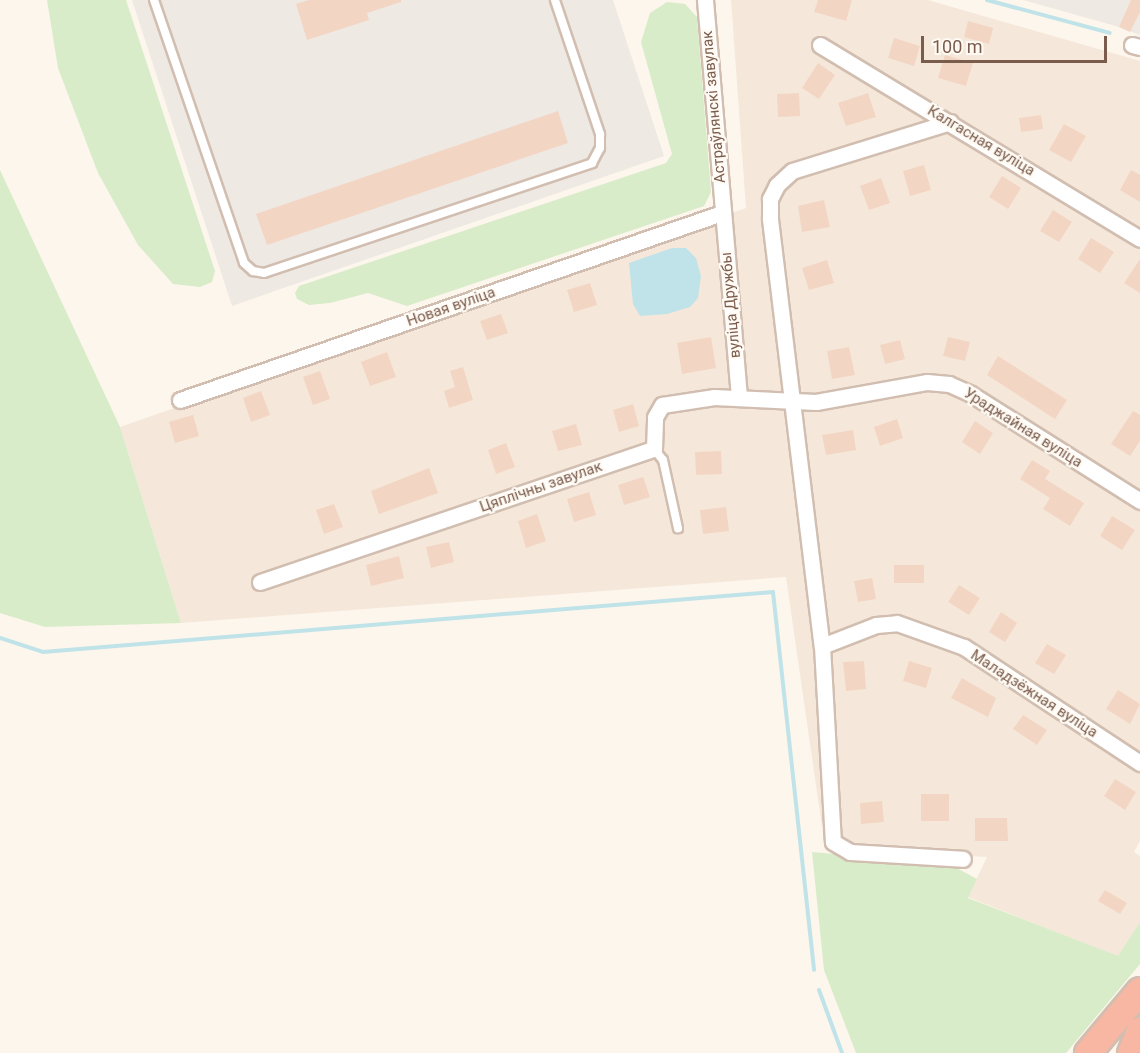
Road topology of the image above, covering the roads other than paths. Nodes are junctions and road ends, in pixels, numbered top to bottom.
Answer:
1 (154, 0) edge
2 (555, 0) edge
3 (705, 0) edge
4 (820, 45) dead end
5 (950, 122) junction
6 (722, 213) junction
7 (1140, 239) edge
8 (739, 397) junction
9 (180, 400) dead end
10 (792, 400) junction
11 (654, 449) junction
12 (1140, 501) edge
13 (678, 528) dead end
14 (260, 582) dead end
15 (822, 646) junction
16 (1140, 763) edge
17 (963, 859) dead end
18 (1140, 991) edge
19 (1140, 1005) edge
20 (1140, 1031) edge
21 (1088, 1053) edge
22 (1111, 1053) edge
23 (1131, 1053) edge

1 - 2 lane
3 - 6 street, Астраўлянскі завулак
4 - 5 street, Калгасная вуліца
5 - 7 street, Калгасная вуліца
5 - 10 street
6 - 8 street, вуліца Дружбы
6 - 9 street, Новая вуліца
8 - 10 street
8 - 11 street
10 - 12 street, Ураджайная вуліца
10 - 15 street
11 - 13 lane
11 - 14 street, Цяплічны завулак
15 - 16 street, Маладзёжная вуліца
15 - 17 street
18 - 21 highway
19 - 22 highway
20 - 23 highway

